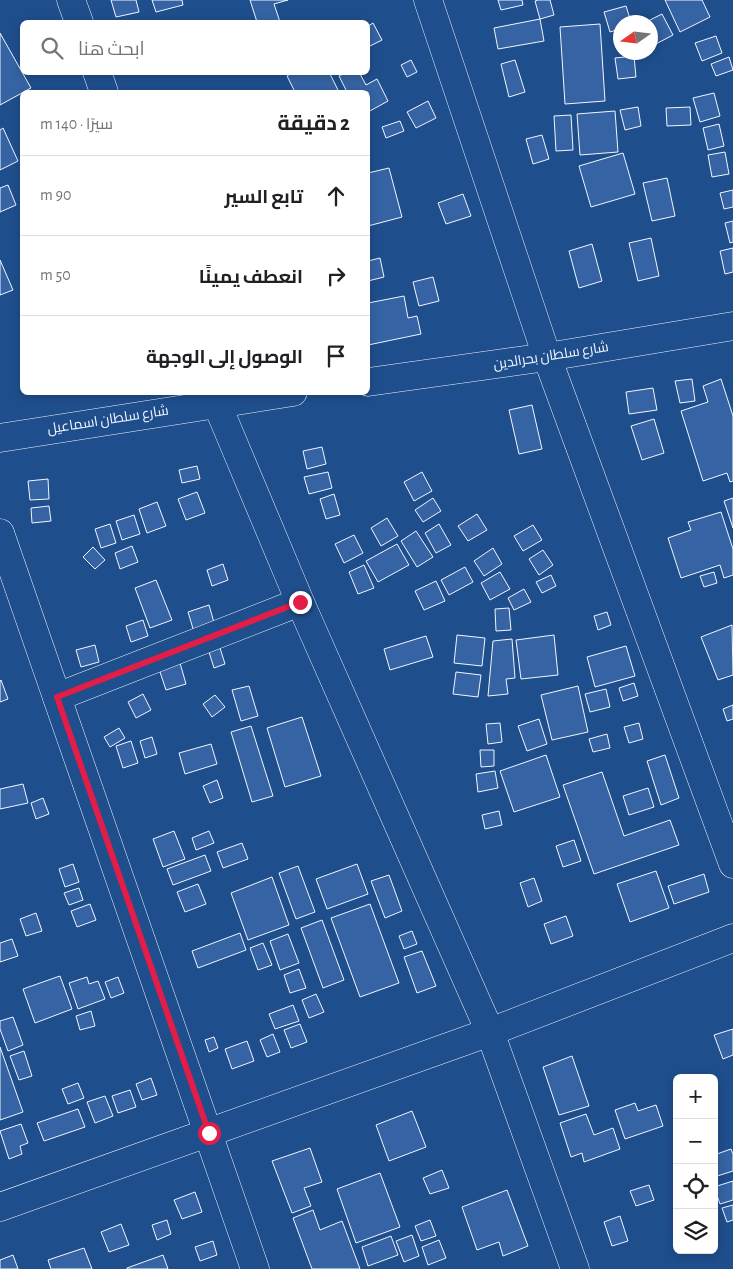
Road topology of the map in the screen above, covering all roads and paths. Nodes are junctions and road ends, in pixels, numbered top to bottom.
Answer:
1 (71, 0) edge
2 (428, 0) edge
3 (78, 20) edge
4 (98, 75) edge
5 (103, 90) edge
6 (733, 326) edge
7 (547, 357) junction
8 (370, 382) edge
9 (253, 395) edge
10 (214, 398) edge
11 (0, 438) edge
12 (0, 533) edge
13 (300, 602) junction
14 (57, 697) junction
15 (733, 864) edge
16 (733, 938) edge
17 (490, 1032) junction
18 (209, 1133) junction
19 (0, 1207) edge
20 (255, 1269) edge
21 (575, 1269) edge

1 - 3 street
2 - 7 street
4 - 5 street
6 - 7 street, شارع سلطان بحرالدين
7 - 8 street, شارع سلطان بحرالدين
7 - 15 street
9 - 10 street
10 - 11 street, شارع سلطان اسماعيل
10 - 13 street
12 - 14 street
13 - 14 street
13 - 17 street
14 - 18 street
16 - 17 street
17 - 18 street
17 - 21 street
18 - 19 street
18 - 20 street

